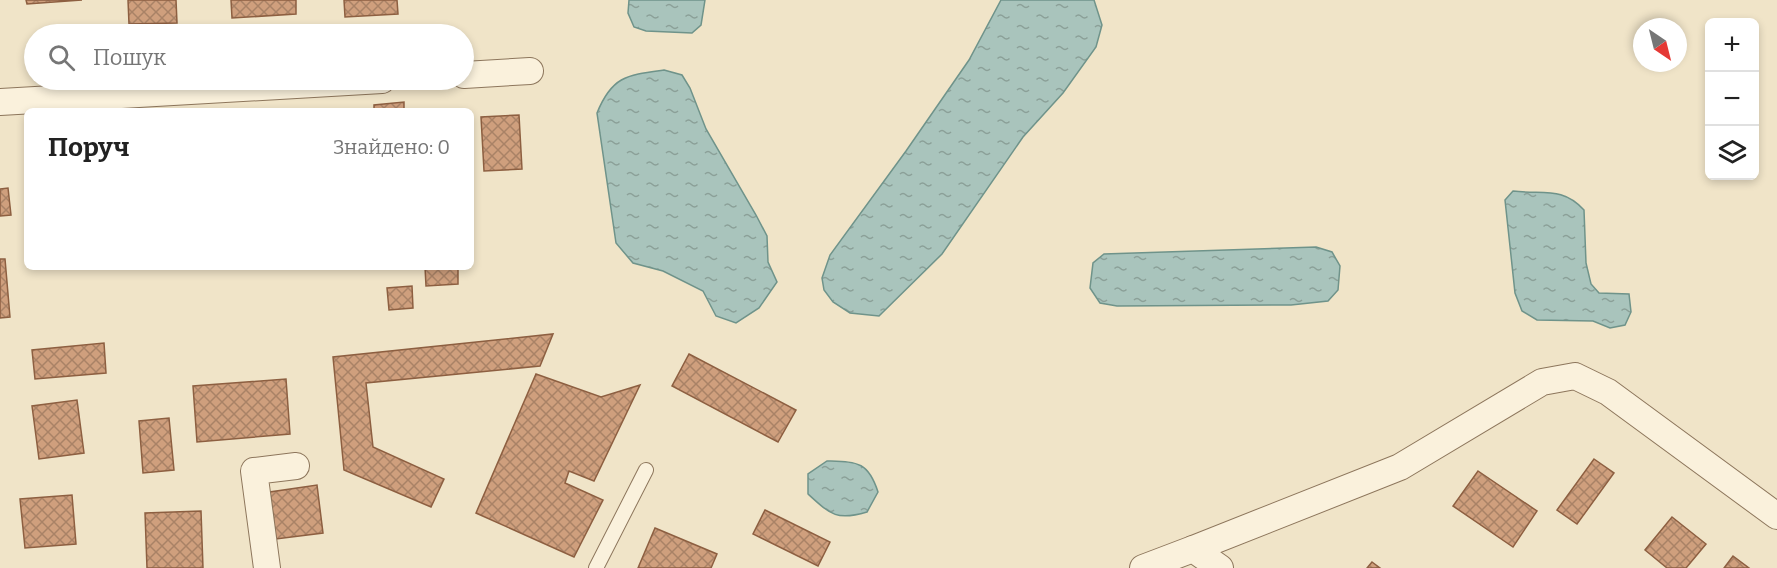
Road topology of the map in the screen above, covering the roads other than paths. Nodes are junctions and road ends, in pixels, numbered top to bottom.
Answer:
1 (530, 71) dead end
2 (474, 74) edge
3 (208, 90) edge
4 (0, 102) edge
5 (296, 466) dead end
6 (646, 470) dead end
7 (1777, 516) edge
8 (1193, 549) junction
9 (267, 568) edge
10 (596, 568) edge
11 (1143, 568) edge
12 (1220, 568) edge

1 - 2 street
3 - 4 street
5 - 9 street
6 - 10 lane
7 - 8 street
8 - 11 street
8 - 12 street

